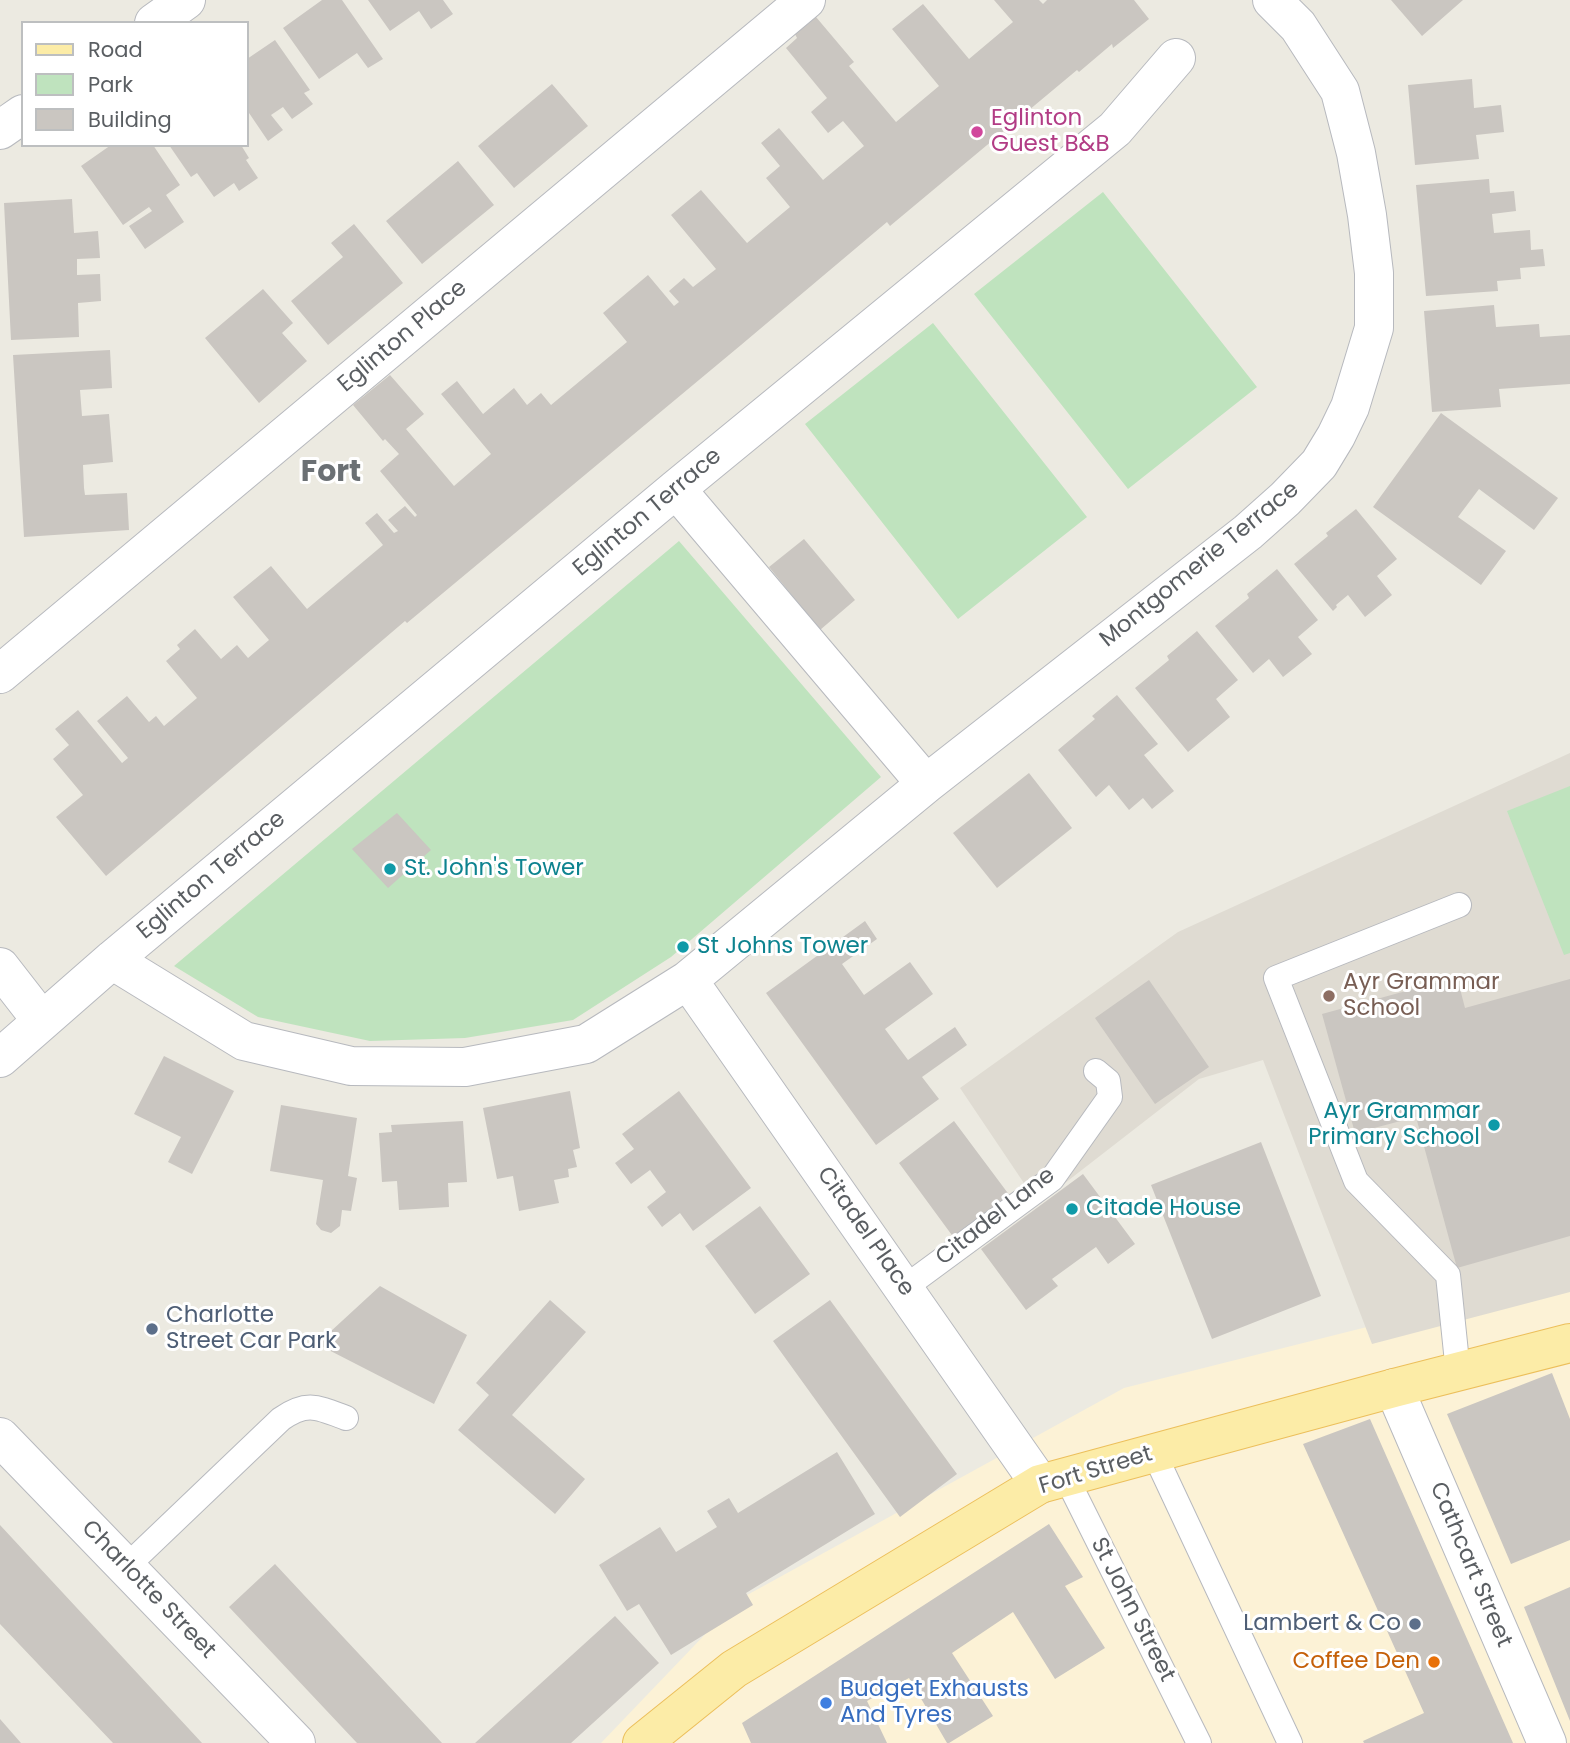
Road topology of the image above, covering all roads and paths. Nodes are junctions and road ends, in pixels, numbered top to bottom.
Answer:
1 (186, 0) edge
2 (806, 0) edge
3 (1272, 0) edge
4 (157, 21) edge
5 (1176, 58) dead end
6 (21, 115) edge
7 (0, 130) edge
8 (676, 489) junction
9 (0, 674) edge
10 (926, 783) junction
11 (1459, 905) dead end
12 (112, 960) junction
13 (0, 967) edge
14 (688, 980) junction
15 (42, 1021) junction
16 (0, 1058) edge
17 (1096, 1070) dead end
18 (904, 1288) junction
19 (1570, 1343) edge
20 (1458, 1371) junction
21 (1394, 1388) junction
22 (346, 1418) dead end
23 (0, 1437) edge
24 (1154, 1453) junction
25 (1053, 1480) junction
26 (126, 1567) junction
27 (296, 1743) edge
28 (642, 1743) edge
29 (1199, 1743) edge
30 (1290, 1743) edge
31 (1547, 1743) edge

1 - 4 street
2 - 9 street, Eglinton Place
3 - 10 street, Montgomerie Terrace
5 - 8 street, Eglinton Terrace
6 - 7 street
8 - 10 street
8 - 12 street, Eglinton Terrace
10 - 14 street, Montgomerie Terrace
11 - 20 lane
12 - 14 street, Montgomerie Terrace
12 - 15 street, Eglinton Terrace
13 - 15 street
14 - 18 street, Citadel Place
15 - 16 street, Eglinton Terrace
17 - 18 lane, Citadel Lane
18 - 25 street, Citadel Place
19 - 20 main road, Fort Street
20 - 21 main road, Fort Street
21 - 24 main road, Fort Street
21 - 31 street, Cathcart Street
22 - 26 lane
23 - 26 street, Charlotte Street
24 - 25 main road, Fort Street
24 - 30 lane
25 - 28 main road, Fort Street
25 - 29 lane, St John Street
26 - 27 street, Charlotte Street

